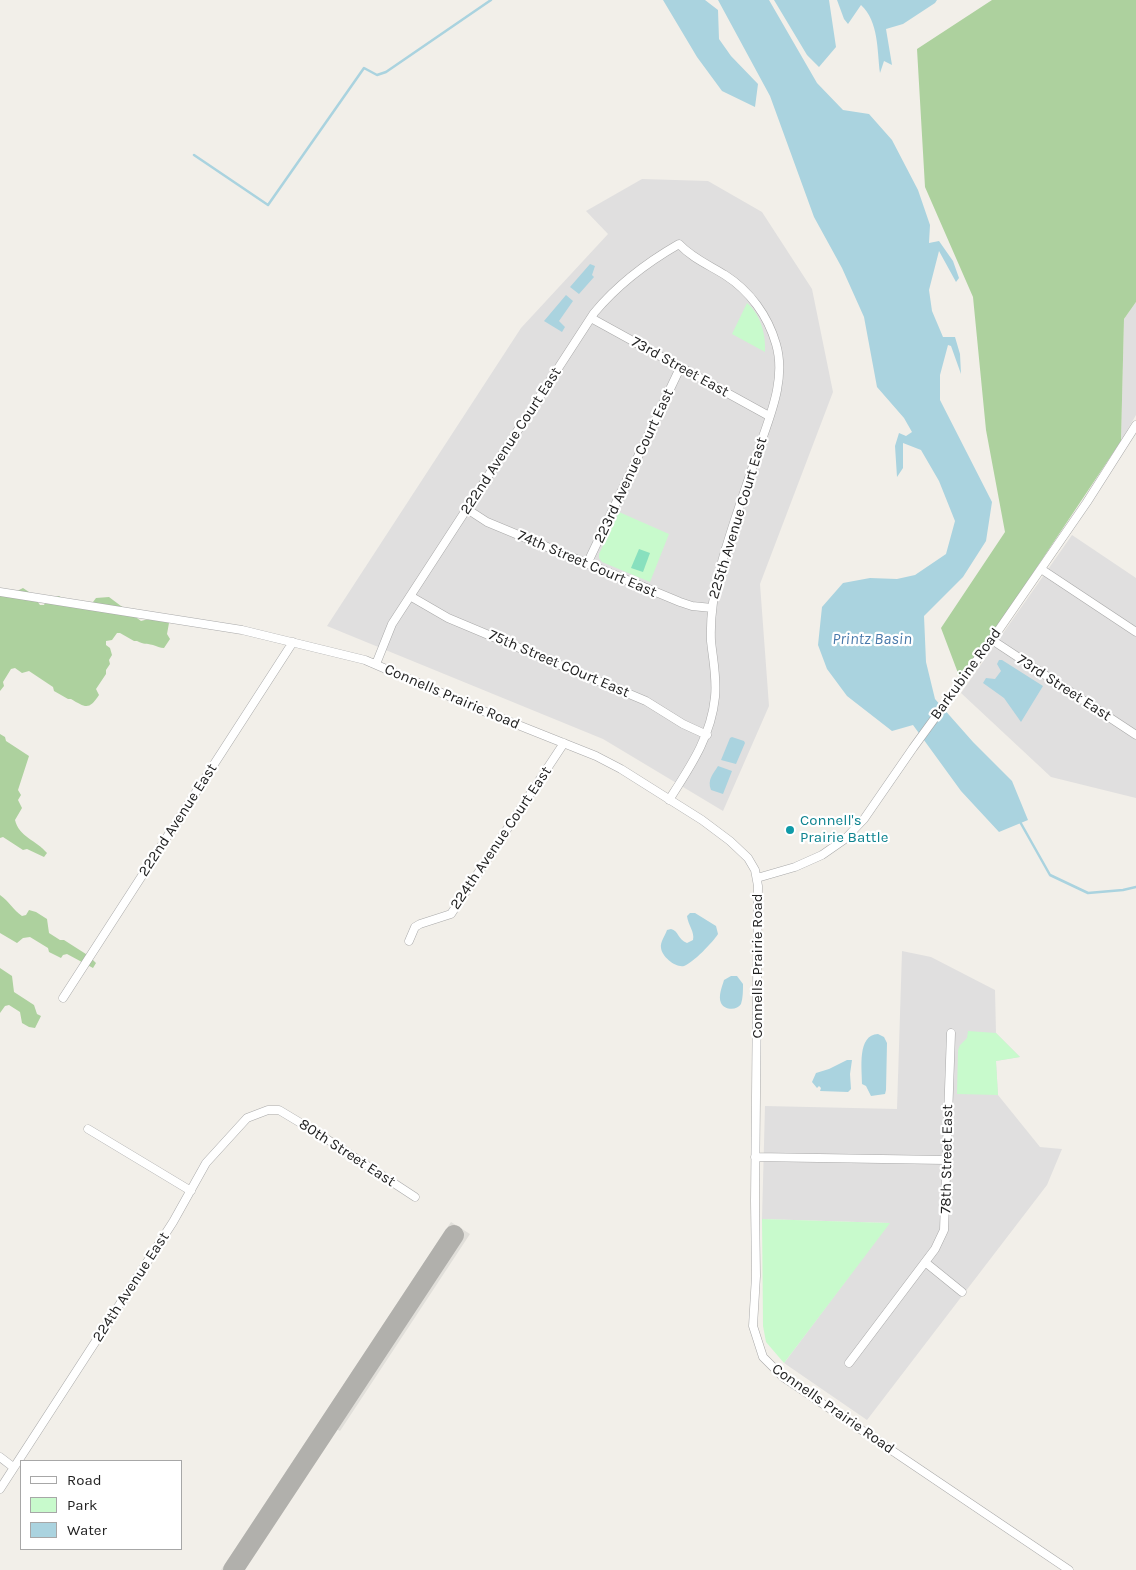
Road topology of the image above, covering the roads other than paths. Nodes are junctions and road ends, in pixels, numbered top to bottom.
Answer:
1 (678, 244) joint
2 (591, 318) junction
3 (680, 368) junction
4 (769, 416) junction
5 (1136, 425) edge
6 (467, 509) junction
7 (588, 564) junction
8 (1041, 569) junction
9 (0, 592) edge
10 (410, 596) junction
11 (712, 608) junction
12 (1136, 632) edge
13 (992, 640) junction
14 (293, 642) junction
15 (376, 664) junction
16 (707, 735) junction
17 (1136, 735) edge
18 (564, 743) junction
19 (670, 800) junction
20 (757, 878) junction
21 (409, 940) dead end
22 (63, 998) dead end
23 (951, 1033) dead end
24 (279, 1110) joint
25 (88, 1129) dead end
26 (755, 1157) junction
27 (946, 1160) junction
28 (191, 1191) junction
29 (415, 1197) dead end
30 (924, 1262) junction
31 (962, 1292) dead end
32 (849, 1362) dead end
33 (0, 1457) edge
34 (13, 1467) junction
35 (0, 1489) edge
36 (1069, 1570) edge

1 - 2 street, 222nd Avenue Court East
1 - 4 street, 225th Avenue Court East
2 - 3 street, 73rd Street East
2 - 6 street, 222nd Avenue Court East
3 - 4 street, 73rd Street East
3 - 7 street, 223rd Avenue Court East
4 - 11 street, 225th Avenue Court East
5 - 8 street, Barkubine Road
6 - 7 street, 74th Street Court East
6 - 10 street, 222nd Avenue Court East
7 - 11 street, 74th Street Court East
8 - 12 street
8 - 13 street, Barkubine Road
9 - 14 street, Connells Prairie Road
10 - 15 street, 222nd Avenue Court East
10 - 16 street, 75th Street COurt East
11 - 16 street, 225th Avenue Court East
13 - 17 street, 73rd Street East
13 - 20 street, Barkubine Road
14 - 15 street, Connells Prairie Road
14 - 22 street, 222nd Avenue East
15 - 18 street, Connells Prairie Road
16 - 19 street, 225th Avenue Court East
18 - 19 street, Connells Prairie Road
18 - 21 street, 224th Avenue Court East
19 - 20 street, Connells Prairie Road
20 - 26 street, Connells Prairie Road
23 - 27 street, 78th Street East
24 - 28 street, 224th Avenue East
24 - 29 street, 80th Street East
25 - 28 street
26 - 27 street
26 - 36 street, Connells Prairie Road
27 - 30 street, 78th Street East
28 - 34 street, 224th Avenue East
30 - 31 street
30 - 32 street, 78th Street East
33 - 34 street
34 - 35 street, 224th Avenue East

